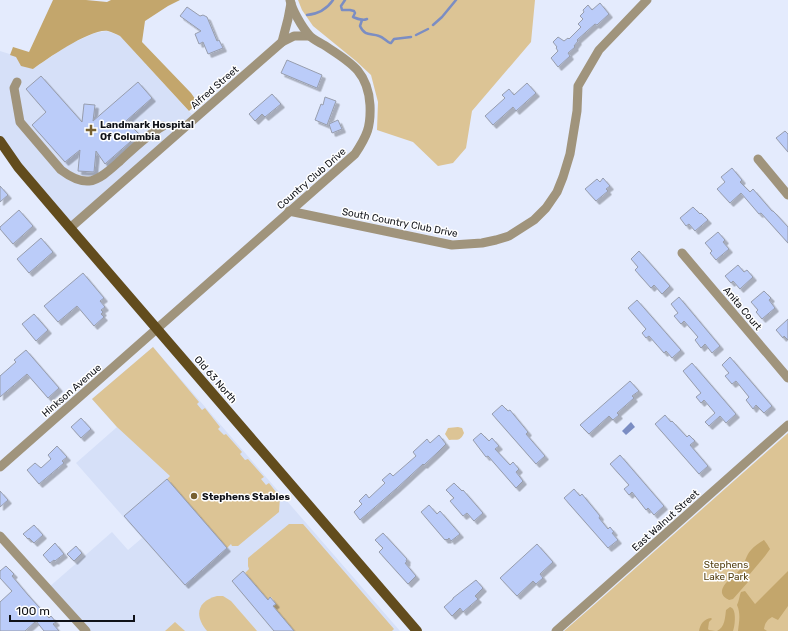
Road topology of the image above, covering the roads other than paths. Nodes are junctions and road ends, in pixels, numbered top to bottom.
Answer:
1 (647, 0) edge
2 (290, 1) edge
3 (309, 36) junction
4 (282, 42) junction
5 (17, 82) dead end
6 (162, 126) dead end
7 (2, 148) edge
8 (758, 159) dead end
9 (788, 195) edge
10 (289, 211) junction
11 (70, 228) junction
12 (682, 253) dead end
13 (157, 328) junction
14 (788, 378) edge
15 (788, 425) edge
16 (0, 467) edge
17 (0, 536) edge
18 (86, 631) edge
19 (417, 631) edge
20 (556, 631) edge

1 - 10 street, South Country Club Drive
2 - 3 street, Country Club Drive
2 - 4 street
3 - 4 street, Alfred Street
3 - 10 street, Country Club Drive
4 - 11 street, Alfred Street
5 - 6 street
7 - 11 main road, Old 63 North
8 - 9 street
10 - 13 street, Country Club Drive
11 - 13 main road, Old 63 North
12 - 14 street, Anita Court
13 - 16 street, Hinkson Avenue
13 - 19 main road, Old 63 North
15 - 20 street, East Walnut Street
17 - 18 street

